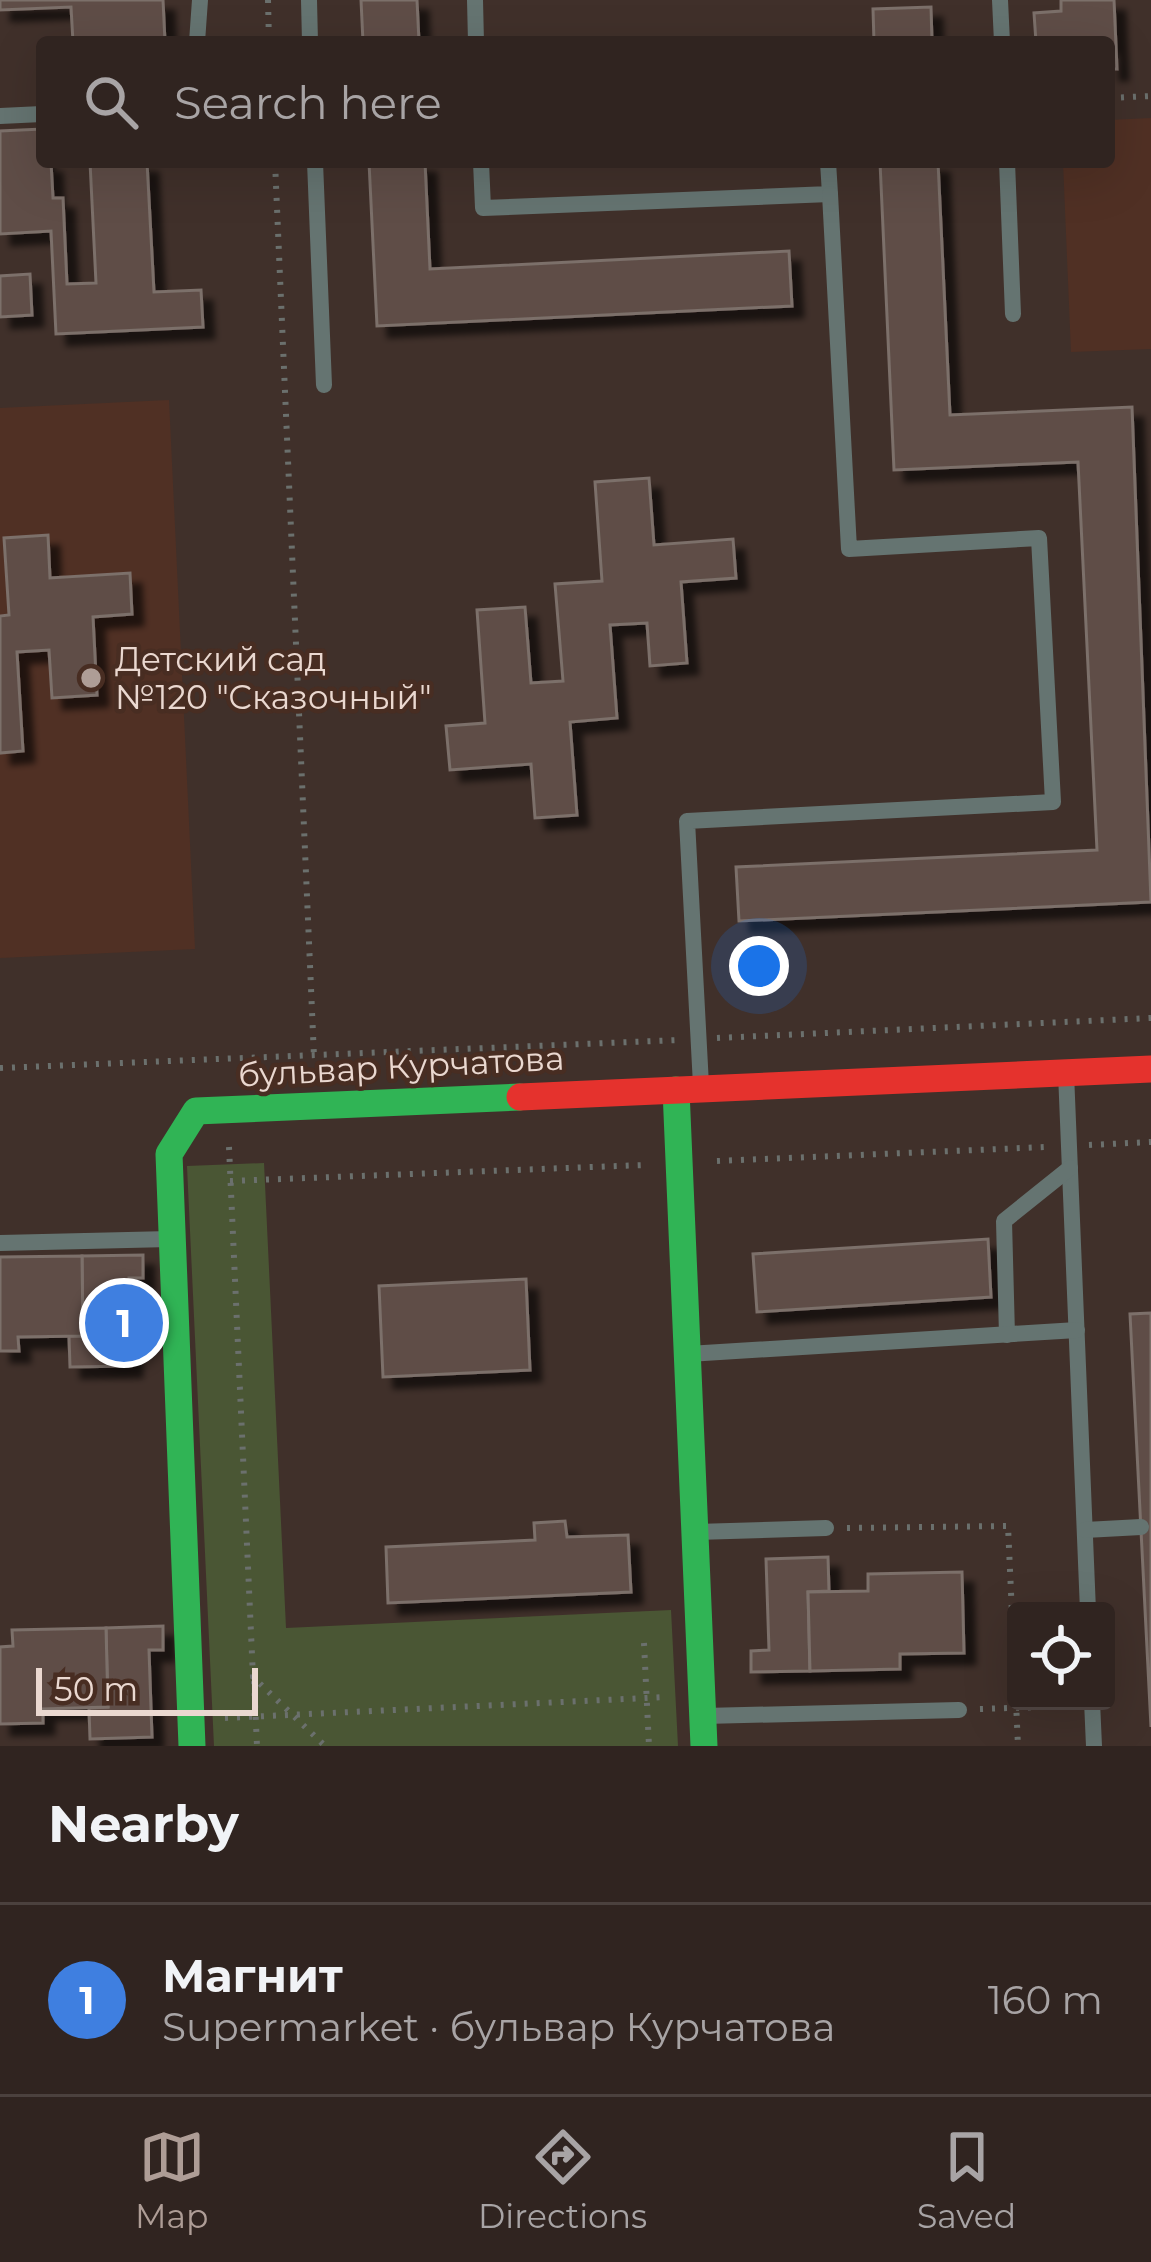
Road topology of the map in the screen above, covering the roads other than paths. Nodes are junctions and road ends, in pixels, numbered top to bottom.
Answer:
1 (200, 0) edge
2 (309, 0) edge
3 (475, 0) edge
4 (1000, 0) edge
5 (197, 36) edge
6 (310, 36) edge
7 (476, 36) edge
8 (1002, 36) edge
9 (36, 113) edge
10 (0, 116) edge
11 (315, 168) edge
12 (481, 168) edge
13 (828, 168) edge
14 (1007, 168) edge
15 (830, 194) junction
16 (1013, 314) dead end
17 (324, 385) dead end
18 (1151, 1069) edge
19 (1066, 1073) junction
20 (689, 1089) junction
21 (1070, 1168) junction
22 (171, 1239) junction
23 (0, 1243) edge
24 (1077, 1330) junction
25 (1007, 1335) junction
26 (687, 1354) junction
27 (1141, 1527) dead end
28 (826, 1528) road end
29 (1085, 1530) junction
30 (695, 1532) junction
31 (1088, 1602) edge
32 (702, 1706) junction
33 (959, 1710) road end
34 (1092, 1710) edge
35 (192, 1733) edge
36 (704, 1746) edge
37 (1094, 1746) edge

1 - 5 lane
2 - 6 lane
3 - 7 lane
4 - 8 lane
9 - 10 lane
11 - 17 lane
12 - 15 lane
13 - 15 lane
14 - 16 lane
15 - 20 lane
18 - 19 street, бульвар Курчатова
19 - 20 street, бульвар Курчатова
19 - 21 lane
20 - 22 street, бульвар Курчатова
20 - 26 street
21 - 24 lane
21 - 25 lane
22 - 23 lane
22 - 35 street, бульвар Курчатова
24 - 25 lane
24 - 29 lane
25 - 26 lane
26 - 30 street
27 - 29 lane
28 - 30 lane
29 - 31 lane
30 - 32 street
32 - 33 lane
32 - 36 street
34 - 37 lane

